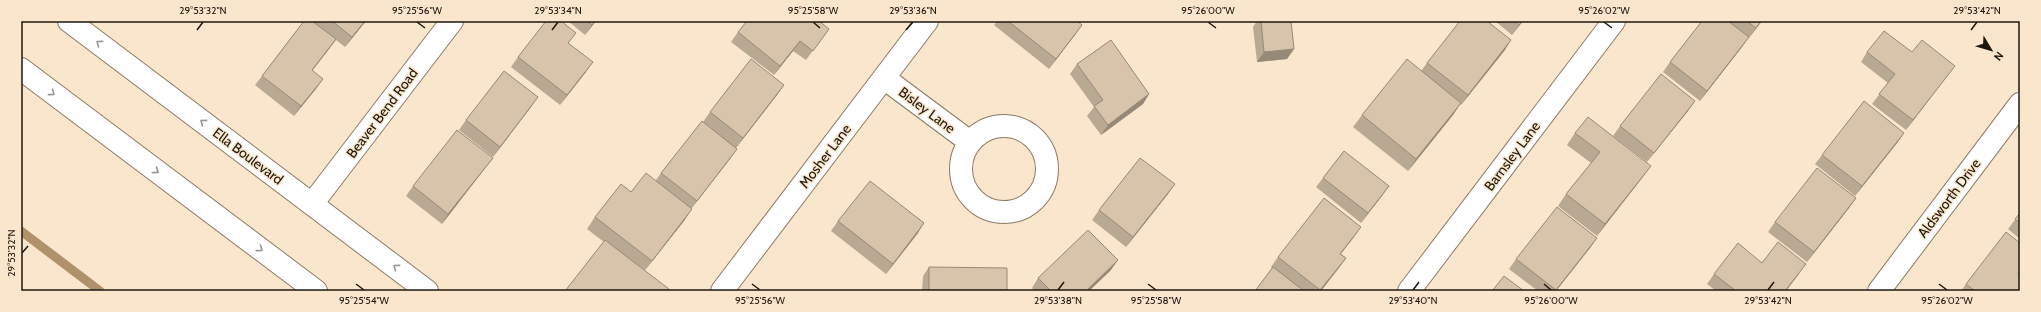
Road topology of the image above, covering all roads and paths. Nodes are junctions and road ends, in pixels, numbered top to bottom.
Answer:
1 (69, 21) edge
2 (452, 21) edge
3 (927, 21) edge
4 (1614, 21) edge
5 (21, 69) edge
6 (884, 78) junction
7 (2020, 104) edge
8 (970, 142) dead end
9 (312, 204) junction
10 (316, 291) edge
11 (427, 291) edge
12 (722, 291) edge
13 (1409, 291) edge
14 (1879, 291) edge

9 -> 1 street, Ella Boulevard
2 - 9 street, Beaver Bend Road
3 - 6 street, Mosher Lane
4 - 13 street, Barnsley Lane
5 -> 10 street
6 - 8 street, Bisley Lane
6 - 12 street, Mosher Lane
7 - 14 street, Aldsworth Drive
11 -> 9 street, Ella Boulevard

